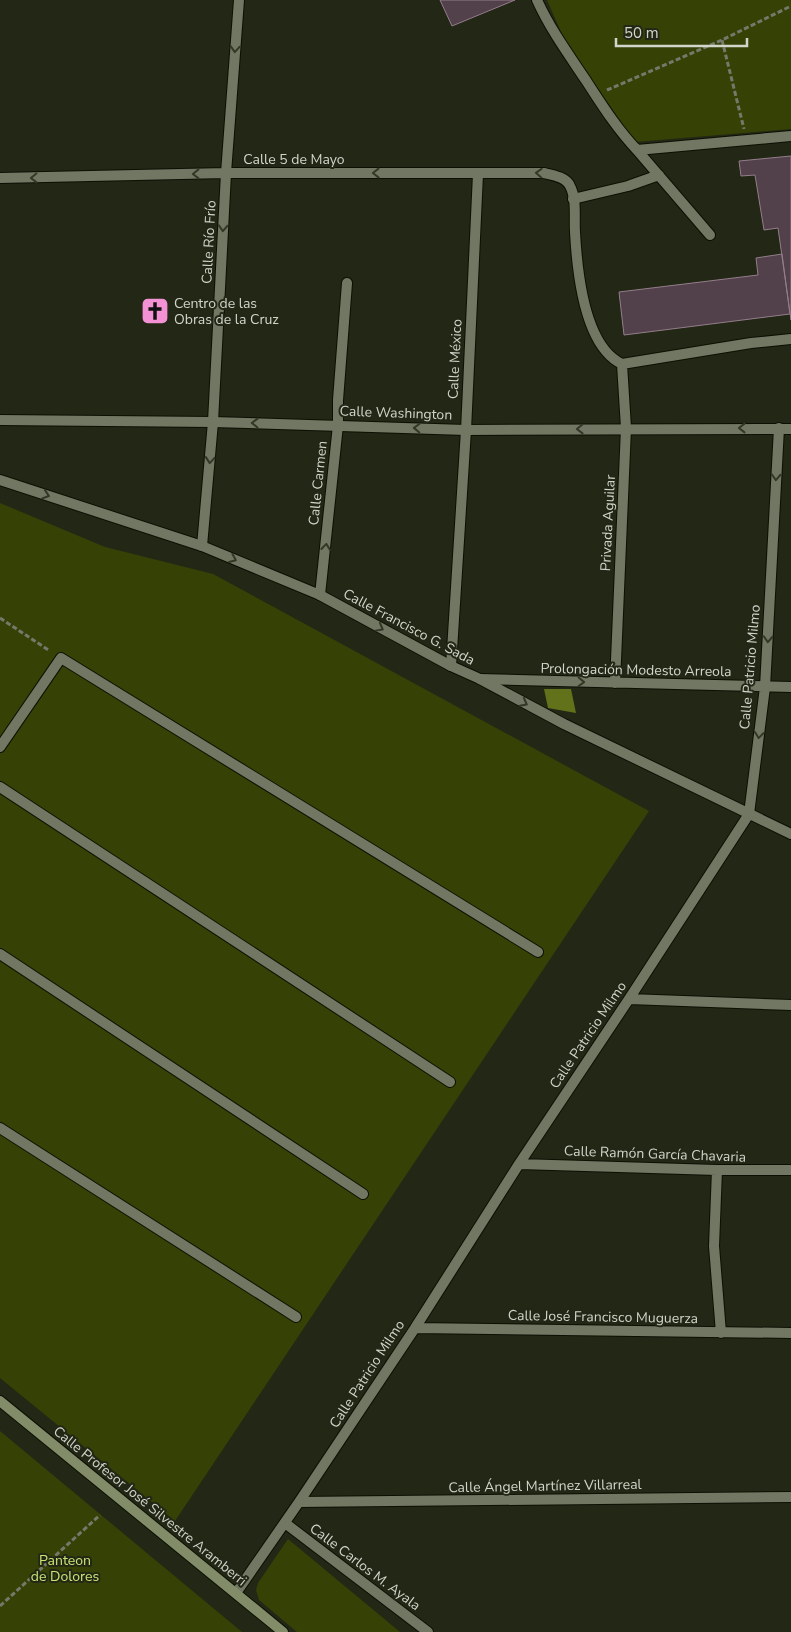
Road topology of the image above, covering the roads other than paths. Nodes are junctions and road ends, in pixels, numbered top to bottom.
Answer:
1 (239, 0) edge
2 (537, 0) edge
3 (791, 136) edge
4 (637, 150) junction
5 (226, 173) junction
6 (478, 174) junction
7 (659, 175) junction
8 (0, 178) edge
9 (573, 199) junction
10 (710, 235) dead end
11 (347, 283) dead end
12 (791, 339) edge
13 (622, 364) junction
14 (0, 420) edge
15 (213, 422) junction
16 (338, 425) junction
17 (626, 428) junction
18 (779, 428) junction
19 (791, 429) edge
20 (466, 430) junction
21 (0, 480) edge
22 (202, 546) junction
23 (320, 595) junction
24 (450, 666) junction
25 (480, 679) junction
26 (614, 683) junction
27 (765, 687) junction
28 (791, 687) edge
29 (0, 747) edge
30 (0, 788) edge
31 (749, 814) junction
32 (791, 834) edge
33 (538, 952) dead end
34 (0, 954) edge
35 (629, 999) junction
36 (791, 1005) edge
37 (450, 1082) dead end
38 (0, 1128) edge
39 (518, 1164) junction
40 (717, 1170) junction
41 (791, 1170) edge
42 (363, 1194) dead end
43 (296, 1317) dead end
44 (415, 1328) junction
45 (721, 1333) junction
46 (791, 1333) edge
47 (0, 1401) edge
48 (791, 1497) edge
49 (299, 1502) junction
50 (285, 1523) junction
51 (236, 1593) junction
52 (283, 1632) edge
53 (428, 1632) edge

1 -> 5 street, Calle Río Frío
2 - 4 street
3 - 4 street
4 - 7 street
6 -> 5 street, Calle 5 de Mayo
5 -> 8 street, Calle 5 de Mayo
5 -> 15 street, Calle Río Frío
9 -> 6 street, Calle 5 de Mayo
6 - 20 street, Calle México
7 - 9 street
7 - 10 street
9 - 13 street
11 - 16 street, Calle Carmen
12 - 13 street
13 - 17 street, Privada Aguilar
14 - 15 street, Calle Washington
16 -> 15 street, Calle Washington
15 -> 22 street, Calle Río Frío
20 -> 16 street, Calle Washington
23 -> 16 street, Calle Carmen
18 -> 17 street, Calle Washington
17 -> 20 street, Calle Washington
17 - 26 street, Privada Aguilar
18 - 19 street, Calle Washington
18 -> 27 street, Calle Patricio Milmo
20 - 24 street, Calle México
21 -> 22 street, Calle Francisco G. Sada
22 -> 23 street, Calle Francisco G. Sada
23 -> 24 street, Calle Francisco G. Sada
24 - 25 street, Calle Francisco G. Sada
25 -> 26 street, Prolongación Modesto Arreola
25 -> 31 street, Calle Francisco G. Sada
26 - 27 street, Prolongación Modesto Arreola
27 - 28 street, Prolongación Modesto Arreola
27 -> 31 street, Calle Patricio Milmo
29 - 33 street
30 - 37 street
31 - 32 street, Calle Francisco G. Sada
31 - 35 street, Calle Patricio Milmo
34 - 42 street
35 - 36 street
35 - 39 street, Calle Patricio Milmo
38 - 43 street
39 - 40 street, Calle Ramón García Chavaria
39 - 44 street, Calle Patricio Milmo
40 - 41 street, Calle Ramón García Chavaria
40 - 45 street
44 - 45 street, Calle José Francisco Muguerza
44 - 49 street, Calle Patricio Milmo
45 - 46 street, Calle José Francisco Muguerza
47 - 51 main road, Calle Profesor José Silvestre Aramberri
48 - 49 street, Calle Ángel Martínez Villarreal
49 - 50 street, Calle Patricio Milmo
50 - 51 street, Calle Patricio Milmo
50 - 53 street, Calle Carlos M. Ayala
51 - 52 main road, Calle Profesor José Silvestre Aramberri

